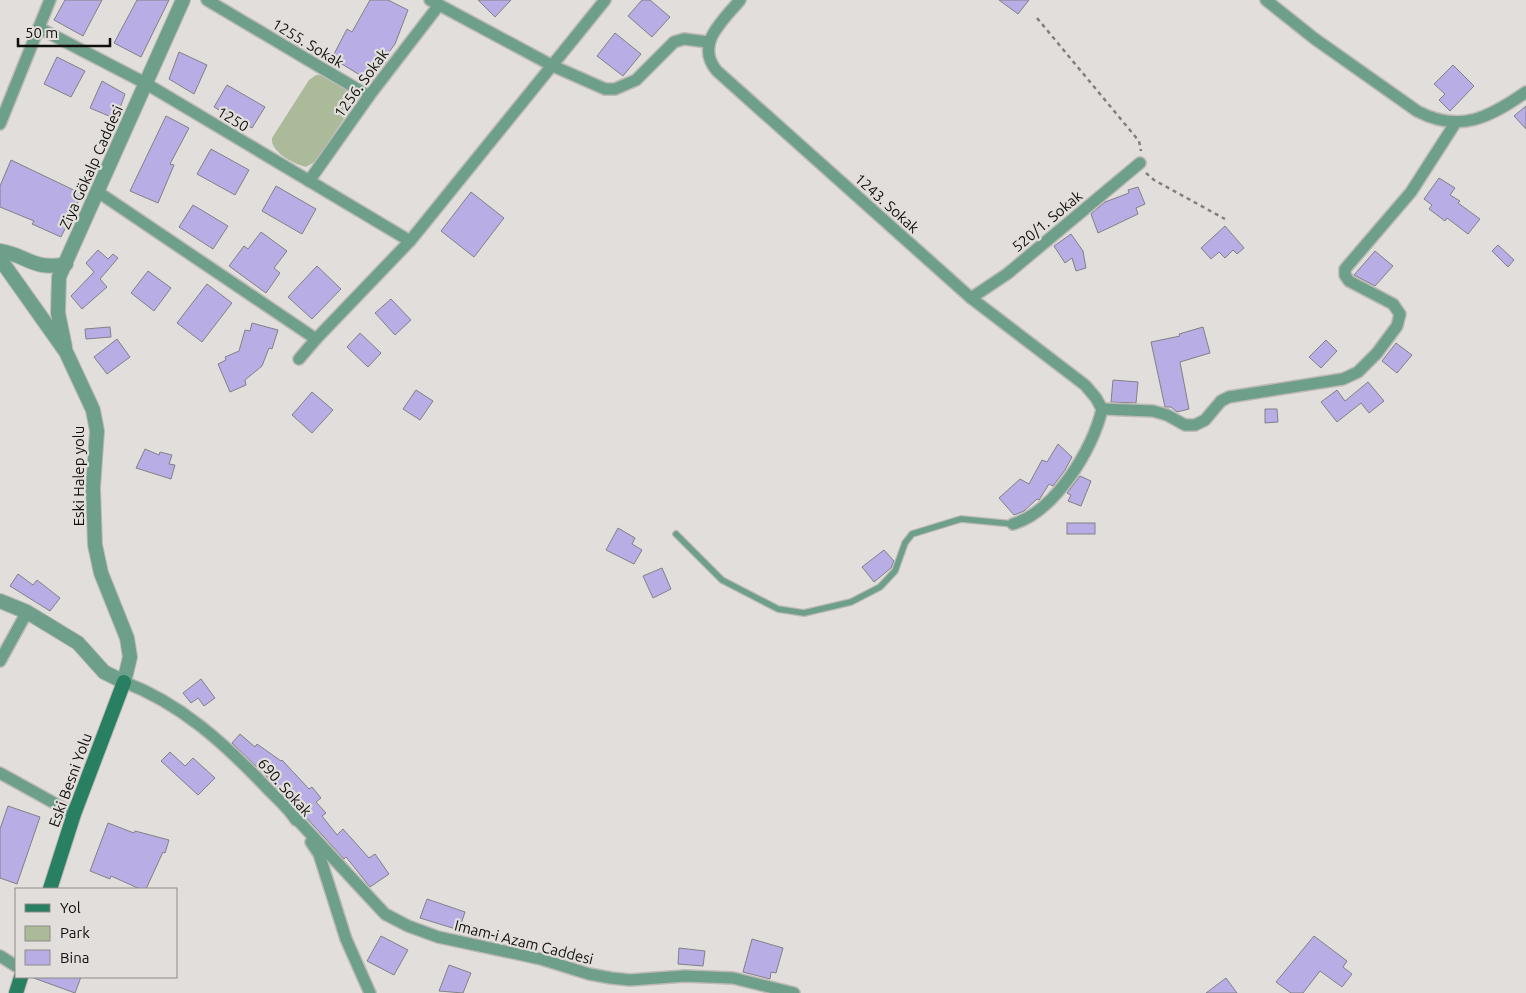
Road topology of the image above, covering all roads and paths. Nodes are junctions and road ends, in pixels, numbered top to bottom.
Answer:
1 (50, 0) edge
2 (183, 0) edge
3 (207, 0) edge
4 (605, 0) edge
5 (740, 0) edge
6 (1266, 0) edge
7 (434, 2) edge
8 (1036, 18) dead end
9 (39, 28) junction
10 (708, 42) junction
11 (553, 66) junction
12 (145, 83) junction
13 (1526, 92) edge
14 (369, 96) junction
15 (1456, 122) junction
16 (0, 124) edge
17 (1140, 163) junction
18 (309, 181) junction
19 (98, 192) junction
20 (1225, 219) dead end
21 (410, 241) junction
22 (0, 250) edge
23 (0, 259) edge
24 (66, 264) junction
25 (971, 298) junction
26 (316, 339) junction
27 (66, 352) junction
28 (299, 359) dead end
29 (1102, 409) junction
30 (1013, 524) joint
31 (676, 534) dead end
32 (0, 601) edge
33 (27, 612) junction
34 (0, 661) edge
35 (124, 682) junction
36 (0, 773) edge
37 (74, 814) junction
38 (293, 815) junction
39 (50, 888) edge
40 (0, 956) edge
41 (15, 965) edge
42 (21, 978) edge
43 (16, 993) edge
44 (370, 993) edge
45 (794, 993) edge

1 - 9 street
2 - 12 street, Ziya Gökalp Caddesi
3 - 14 street, 1255. Sokak
4 - 11 street
5 - 10 street
6 - 15 street
7 - 11 street
7 - 14 street, 1256. Sokak
8 - 17 path
9 - 12 street, 1250
9 - 16 street
10 - 11 street
10 - 25 street, 1243. Sokak
11 - 21 street
12 - 18 street, 1250
12 - 19 street, Ziya Gökalp Caddesi
13 - 15 street
14 - 18 street, 1256. Sokak
15 - 29 street
17 - 20 path
17 - 25 street, 520/1. Sokak
18 - 21 street, 1250
19 - 24 street, Ziya Gökalp Caddesi
19 - 26 street
21 - 26 street
22 - 24 street
23 - 27 street, Eski Halep yolu
24 - 27 street, Ziya Gökalp Caddesi
25 - 29 street, 1243. Sokak
26 - 28 street
27 - 35 street, Eski Halep yolu
29 - 30 street
30 - 31 lane
32 - 33 street
33 - 34 street
33 - 35 street
35 - 37 main road, Eski Besni Yolu
35 - 38 street, 690. Sokak
36 - 37 street
37 - 39 main road, Eski Besni Yolu
38 - 44 street, 690. Sokak
38 - 45 street, Imam-i Azam Caddesi
40 - 41 street
42 - 43 main road

